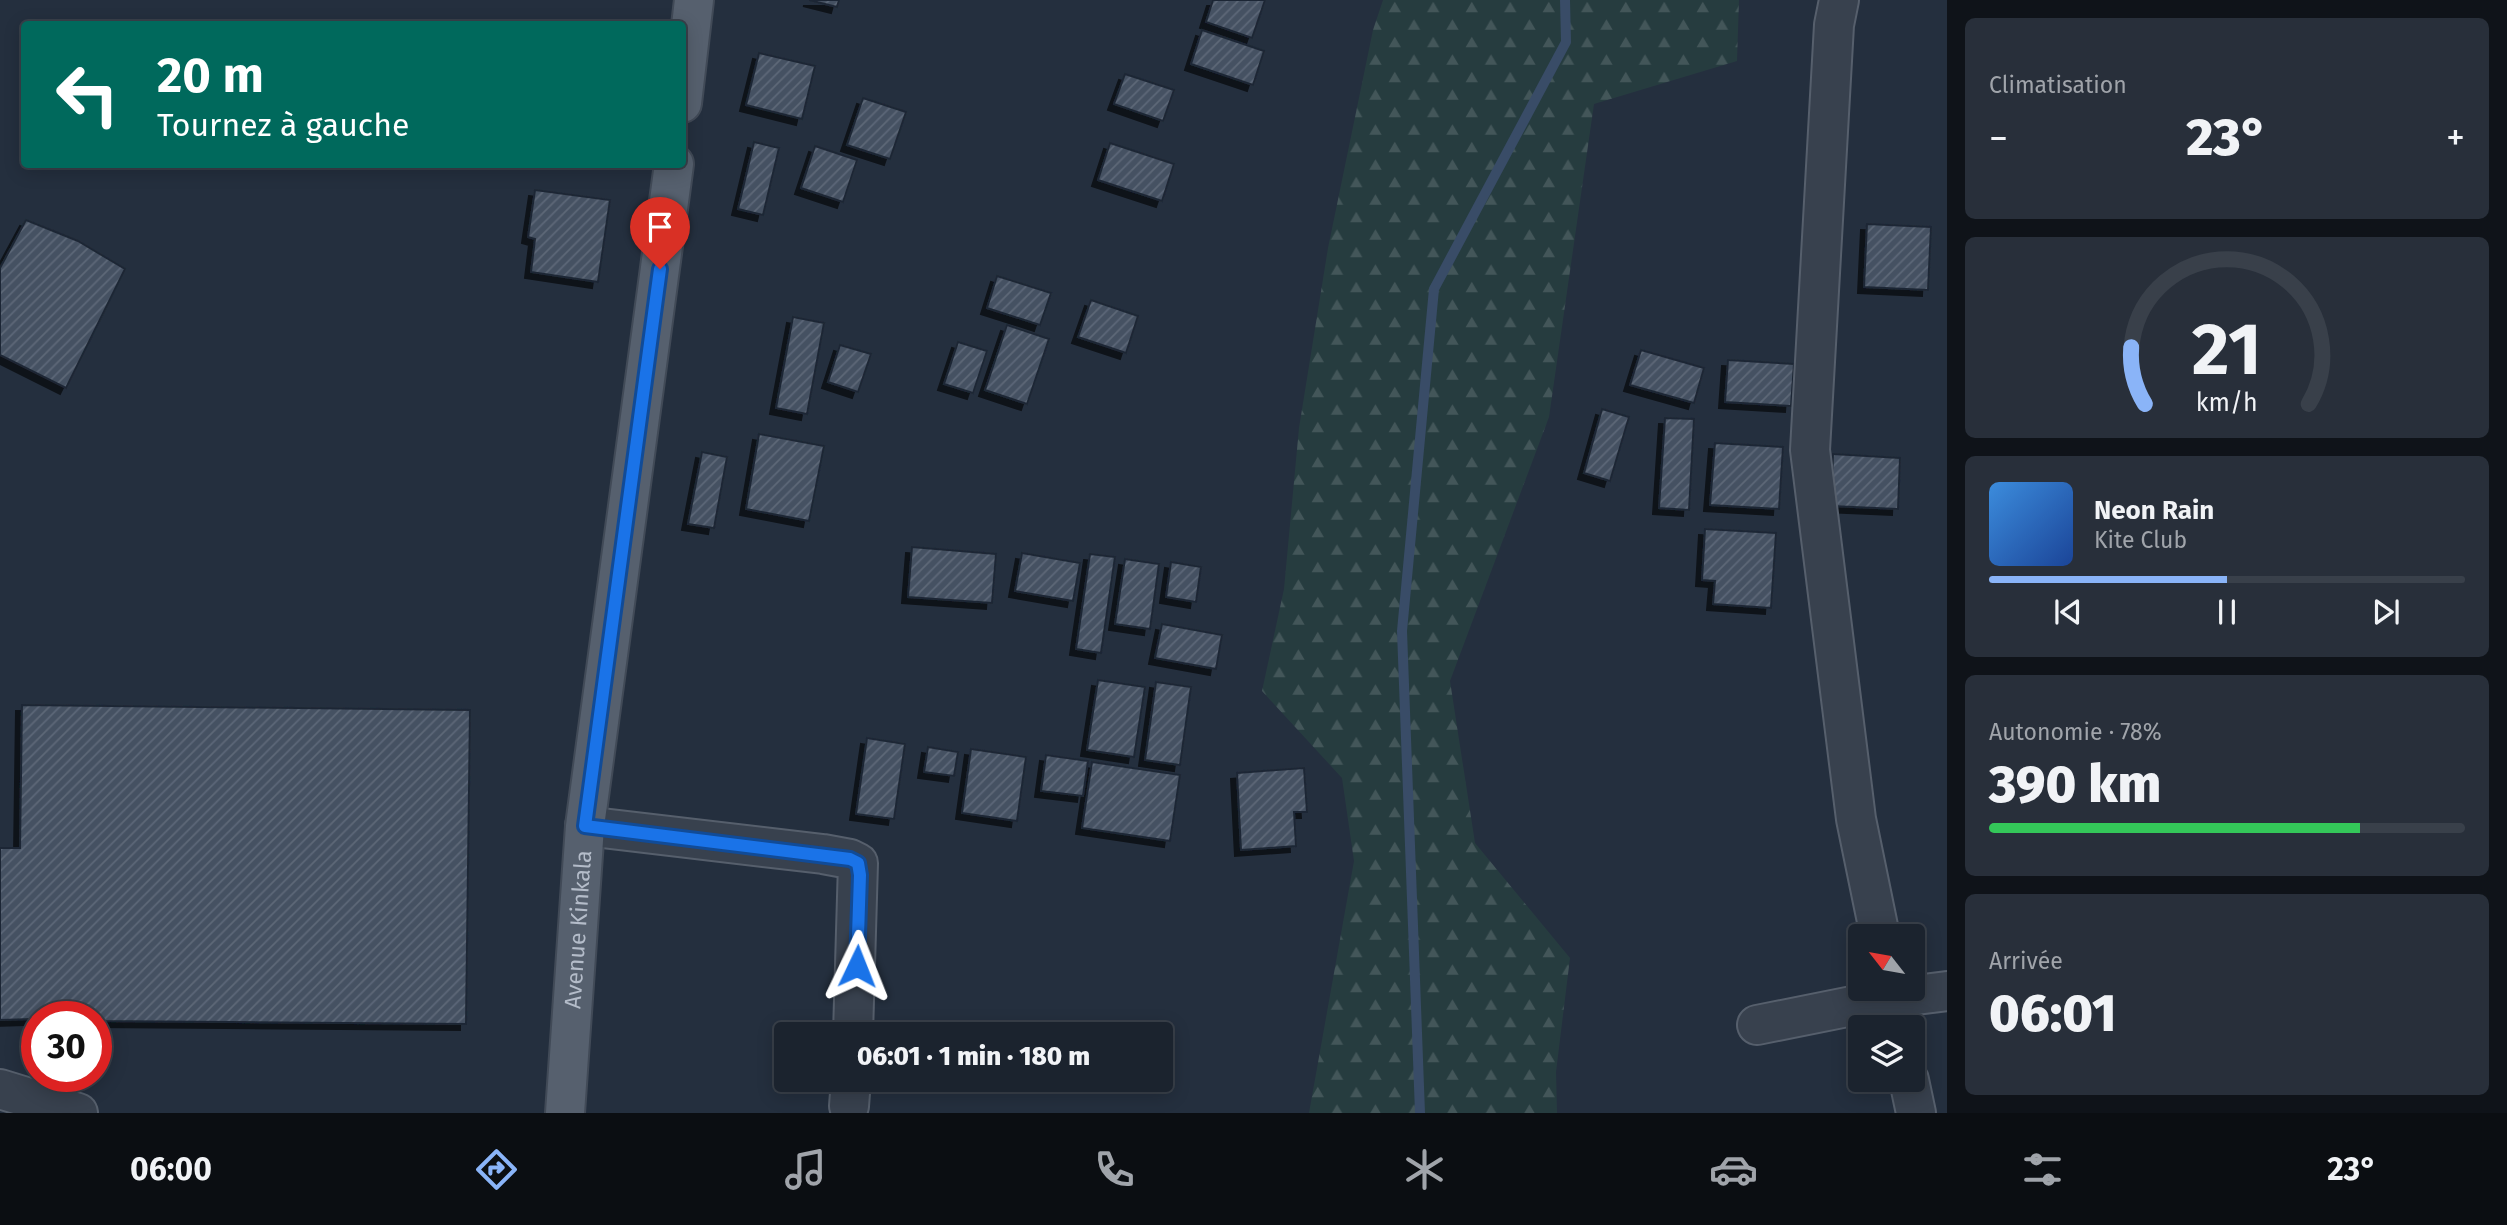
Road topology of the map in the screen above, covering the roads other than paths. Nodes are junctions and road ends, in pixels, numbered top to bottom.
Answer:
1 (694, 0) edge
2 (1839, 0) edge
3 (686, 69) edge
4 (673, 168) edge
5 (585, 826) junction
6 (1878, 924) edge
7 (1947, 991) edge
8 (1894, 1004) edge
9 (853, 1022) edge
10 (1757, 1025) dead end
11 (0, 1089) edge
12 (1912, 1092) edge
13 (78, 1113) edge
14 (565, 1113) edge
15 (1916, 1113) edge

1 - 3 main road
2 - 6 street
4 - 5 main road, Avenue Kinkala
5 - 9 street
5 - 14 main road, Avenue Kinkala
7 - 8 street
8 - 10 street
11 - 13 street
12 - 15 street

